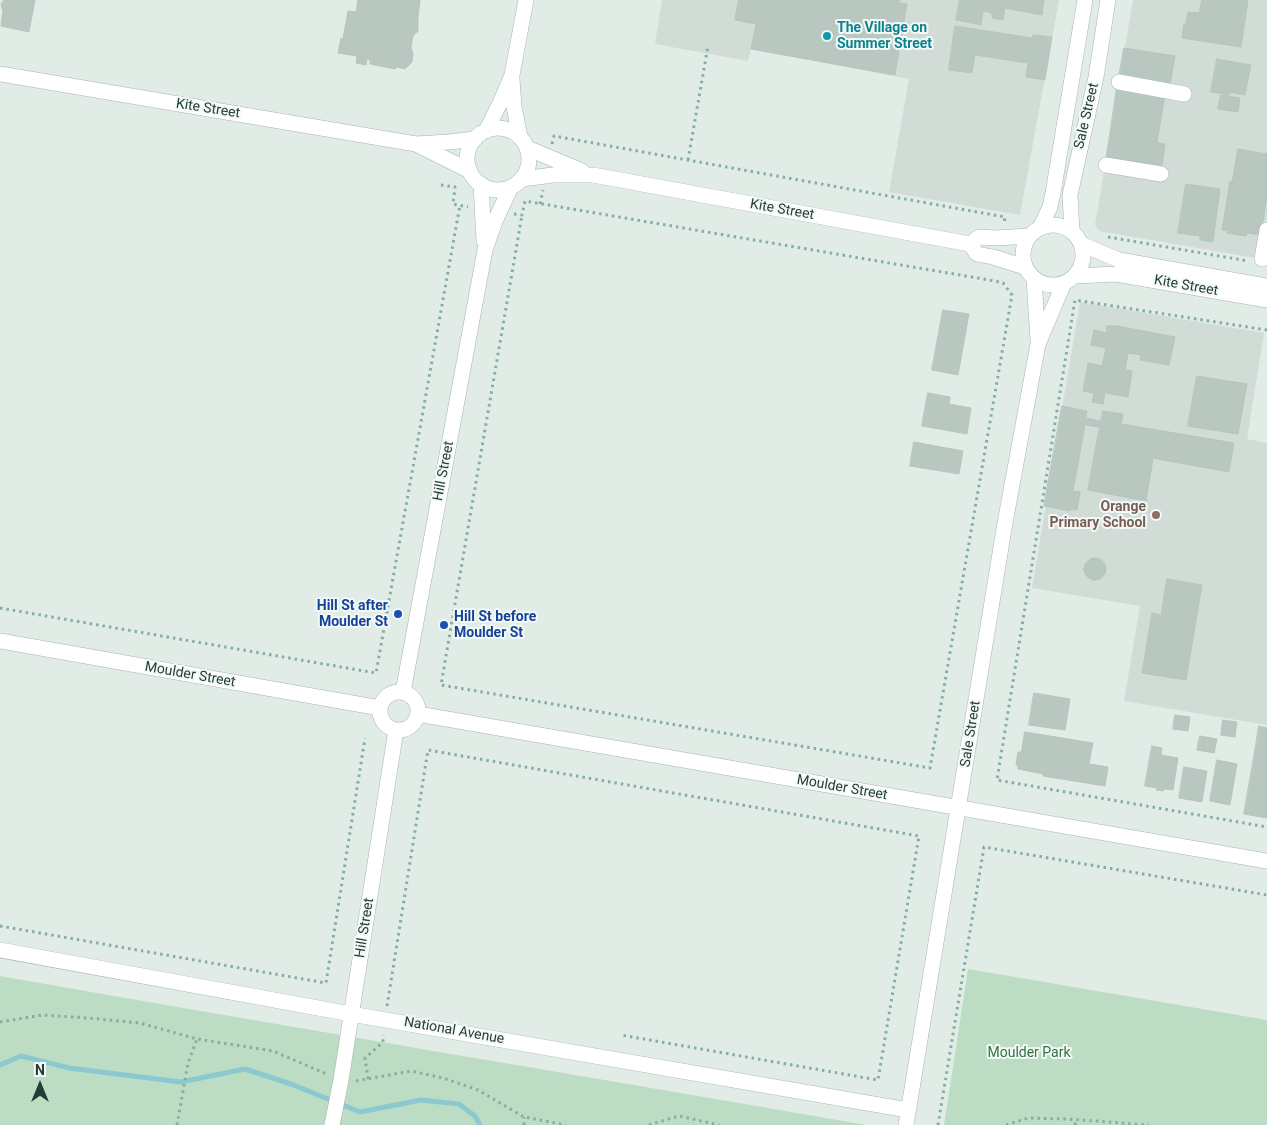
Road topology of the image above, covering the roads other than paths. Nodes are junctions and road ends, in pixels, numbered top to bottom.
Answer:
1 (526, 0) edge
2 (1085, 0) edge
3 (1108, 0) edge
4 (0, 74) edge
5 (512, 74) junction
6 (1119, 82) dead end
7 (1184, 94) dead end
8 (480, 135) junction
9 (524, 142) junction
10 (416, 144) junction
11 (1106, 165) dead end
12 (470, 171) junction
13 (1161, 174) dead end
14 (592, 175) junction
15 (516, 183) junction
16 (480, 184) junction
17 (1267, 230) edge
18 (1035, 232) junction
19 (1077, 238) junction
20 (970, 244) junction
21 (485, 250) junction
22 (1258, 260) road end
23 (1030, 273) junction
24 (1069, 280) junction
25 (1267, 286) edge
26 (1267, 300) edge
27 (1038, 344) junction
28 (0, 642) edge
29 (403, 692) junction
30 (380, 708) junction
31 (418, 714) junction
32 (396, 730) junction
33 (958, 808) junction
34 (1267, 861) edge
35 (0, 950) edge
36 (351, 1014) junction
37 (907, 1118) edge
38 (332, 1125) edge

1 - 5 street
2 - 18 street, Sale Street
3 - 19 street, Sale Street
4 - 10 street, Kite Street
5 - 8 street
5 - 9 street
6 - 7 street
8 - 9 street
8 - 10 street, Kite Street
8 - 12 street
9 - 14 street, Kite Street
9 - 15 street
10 - 12 street, Kite Street
11 - 13 street
12 - 16 street
14 - 15 street, Kite Street
14 - 20 street, Kite Street
15 - 16 street
15 - 21 street, Hill Street
16 - 21 street, Hill Street
17 - 22 street
18 - 19 street
18 - 20 street, Kite Street
18 - 23 street
19 - 24 street
19 - 25 street, Kite Street
20 - 23 street, Kite Street
21 - 29 street, Hill Street
23 - 24 street
23 - 27 street, Sale Street
24 - 26 street, Kite Street
24 - 27 street, Sale Street
27 - 33 street, Sale Street
28 - 30 street, Moulder Street
29 - 30 street
29 - 31 street
30 - 32 street
31 - 32 street
31 - 33 street, Moulder Street
32 - 36 street, Hill Street
33 - 34 street, Moulder Street
33 - 37 street, Sale Street
35 - 36 street, National Avenue
36 - 37 street, National Avenue
36 - 38 street, Hill Street

